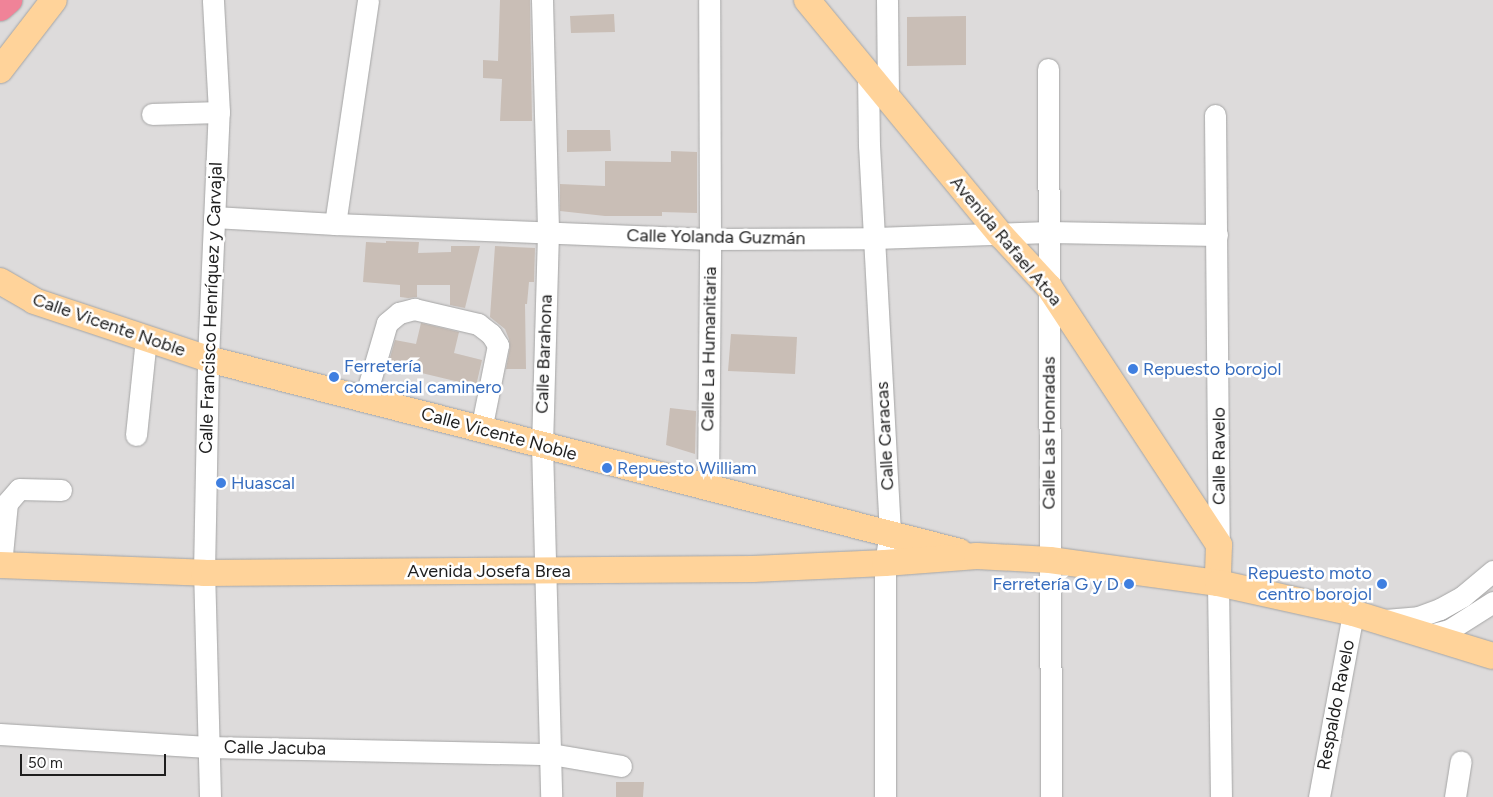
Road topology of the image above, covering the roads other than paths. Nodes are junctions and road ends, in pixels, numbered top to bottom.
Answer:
1 (8, 0) edge
2 (54, 0) edge
3 (213, 0) edge
4 (368, 0) edge
5 (542, 0) edge
6 (709, 0) edge
7 (807, 0) edge
8 (888, 0) edge
9 (0, 7) edge
10 (1048, 69) dead end
11 (0, 70) edge
12 (868, 74) junction
13 (888, 98) junction
14 (219, 112) junction
15 (152, 114) dead end
16 (1215, 115) dead end
17 (214, 217) junction
18 (335, 224) junction
19 (548, 232) junction
20 (1049, 232) junction
21 (1001, 235) junction
22 (1217, 235) junction
23 (876, 238) junction
24 (710, 239) junction
25 (0, 281) edge
26 (1049, 287) junction
27 (146, 338) junction
28 (208, 359) junction
29 (364, 398) junction
30 (481, 430) junction
31 (136, 435) dead end
32 (542, 445) junction
33 (708, 489) junction
34 (61, 490) dead end
35 (890, 532) junction
36 (1220, 545) junction
37 (977, 556) junction
38 (1050, 560) junction
39 (885, 563) junction
40 (1, 565) edge
41 (546, 570) junction
42 (1493, 571) edge
43 (204, 572) junction
44 (1218, 583) junction
45 (1493, 602) edge
46 (1353, 613) junction
47 (1383, 621) junction
48 (1430, 635) junction
49 (1493, 656) edge
50 (0, 734) edge
51 (208, 747) junction
52 (551, 754) junction
53 (1461, 761) dead end
54 (621, 766) dead end
55 (210, 797) edge
56 (551, 797) edge
57 (885, 797) edge
58 (1051, 797) edge
59 (1221, 797) edge
60 (1319, 797) edge
61 (1455, 797) edge

1 - 9 highway
2 - 11 main road
3 - 14 street, Calle Francisco Henríquez y Carvajal
4 - 18 street
5 - 19 street, Calle Barahona
6 - 24 street, Calle La Humanitaria
7 - 12 main road, Avenida Rafael Atoa
8 - 13 street
10 - 20 street, Calle Las Honradas
12 - 13 main road, Avenida Rafael Atoa
12 - 23 street, Calle Caracas
13 - 21 main road, Avenida Rafael Atoa
14 - 15 street
14 - 17 street, Calle Francisco Henríquez y Carvajal
16 - 22 street, Calle Ravelo
17 - 18 street, Calle Yolanda Guzmán
17 - 28 street, Calle Francisco Henríquez y Carvajal
18 - 19 street, Calle Yolanda Guzmán
19 - 24 street, Calle Yolanda Guzmán
19 - 32 street, Calle Barahona
20 - 21 street, Calle Yolanda Guzmán
20 - 22 street, Calle Yolanda Guzmán
20 - 26 street, Calle Las Honradas
21 - 23 street, Calle Yolanda Guzmán
21 - 26 main road, Avenida Rafael Atoa
22 - 36 street, Calle Ravelo
23 - 24 street, Calle Yolanda Guzmán
23 - 35 street, Calle Caracas
24 - 33 street, Calle La Humanitaria
25 - 27 main road, Calle Vicente Noble
26 - 36 main road, Avenida Rafael Atoa
26 - 38 street, Calle Las Honradas
27 - 28 main road, Calle Vicente Noble
27 - 31 street
28 - 29 main road, Calle Vicente Noble
28 - 43 street, Calle Francisco Henríquez y Carvajal
29 - 30 main road, Calle Vicente Noble
29 - 30 street
30 - 32 main road, Calle Vicente Noble
32 - 33 main road, Calle Vicente Noble
32 - 41 street, Calle Barahona
33 - 35 main road, Calle Vicente Noble
34 - 40 street
35 - 37 main road, Calle Vicente Noble
35 - 39 street, Calle Caracas
36 - 44 main road, Calle Ravelo
37 - 38 main road
37 - 39 main road, Avenida Josefa Brea
38 - 44 main road
38 - 58 street, Calle Las Honradas
39 - 41 main road, Avenida Josefa Brea
39 - 57 street, Calle Caracas
40 - 43 main road, Avenida Josefa Brea
41 - 43 main road, Avenida Josefa Brea
41 - 52 street, Calle Barahona
42 - 47 street
43 - 51 street, Calle Francisco Henríquez y Carvajal
44 - 46 main road
44 - 59 street, Calle Ravelo
45 - 48 street
46 - 47 main road
46 - 60 street, Respaldo Ravelo
47 - 48 main road
48 - 49 main road
50 - 51 street, Calle Jacuba
51 - 52 street, Calle Jacuba
51 - 55 street, Calle Francisco Henríquez y Carvajal
52 - 54 street, Calle Jacuba
52 - 56 street, Calle Barahona
53 - 61 street

